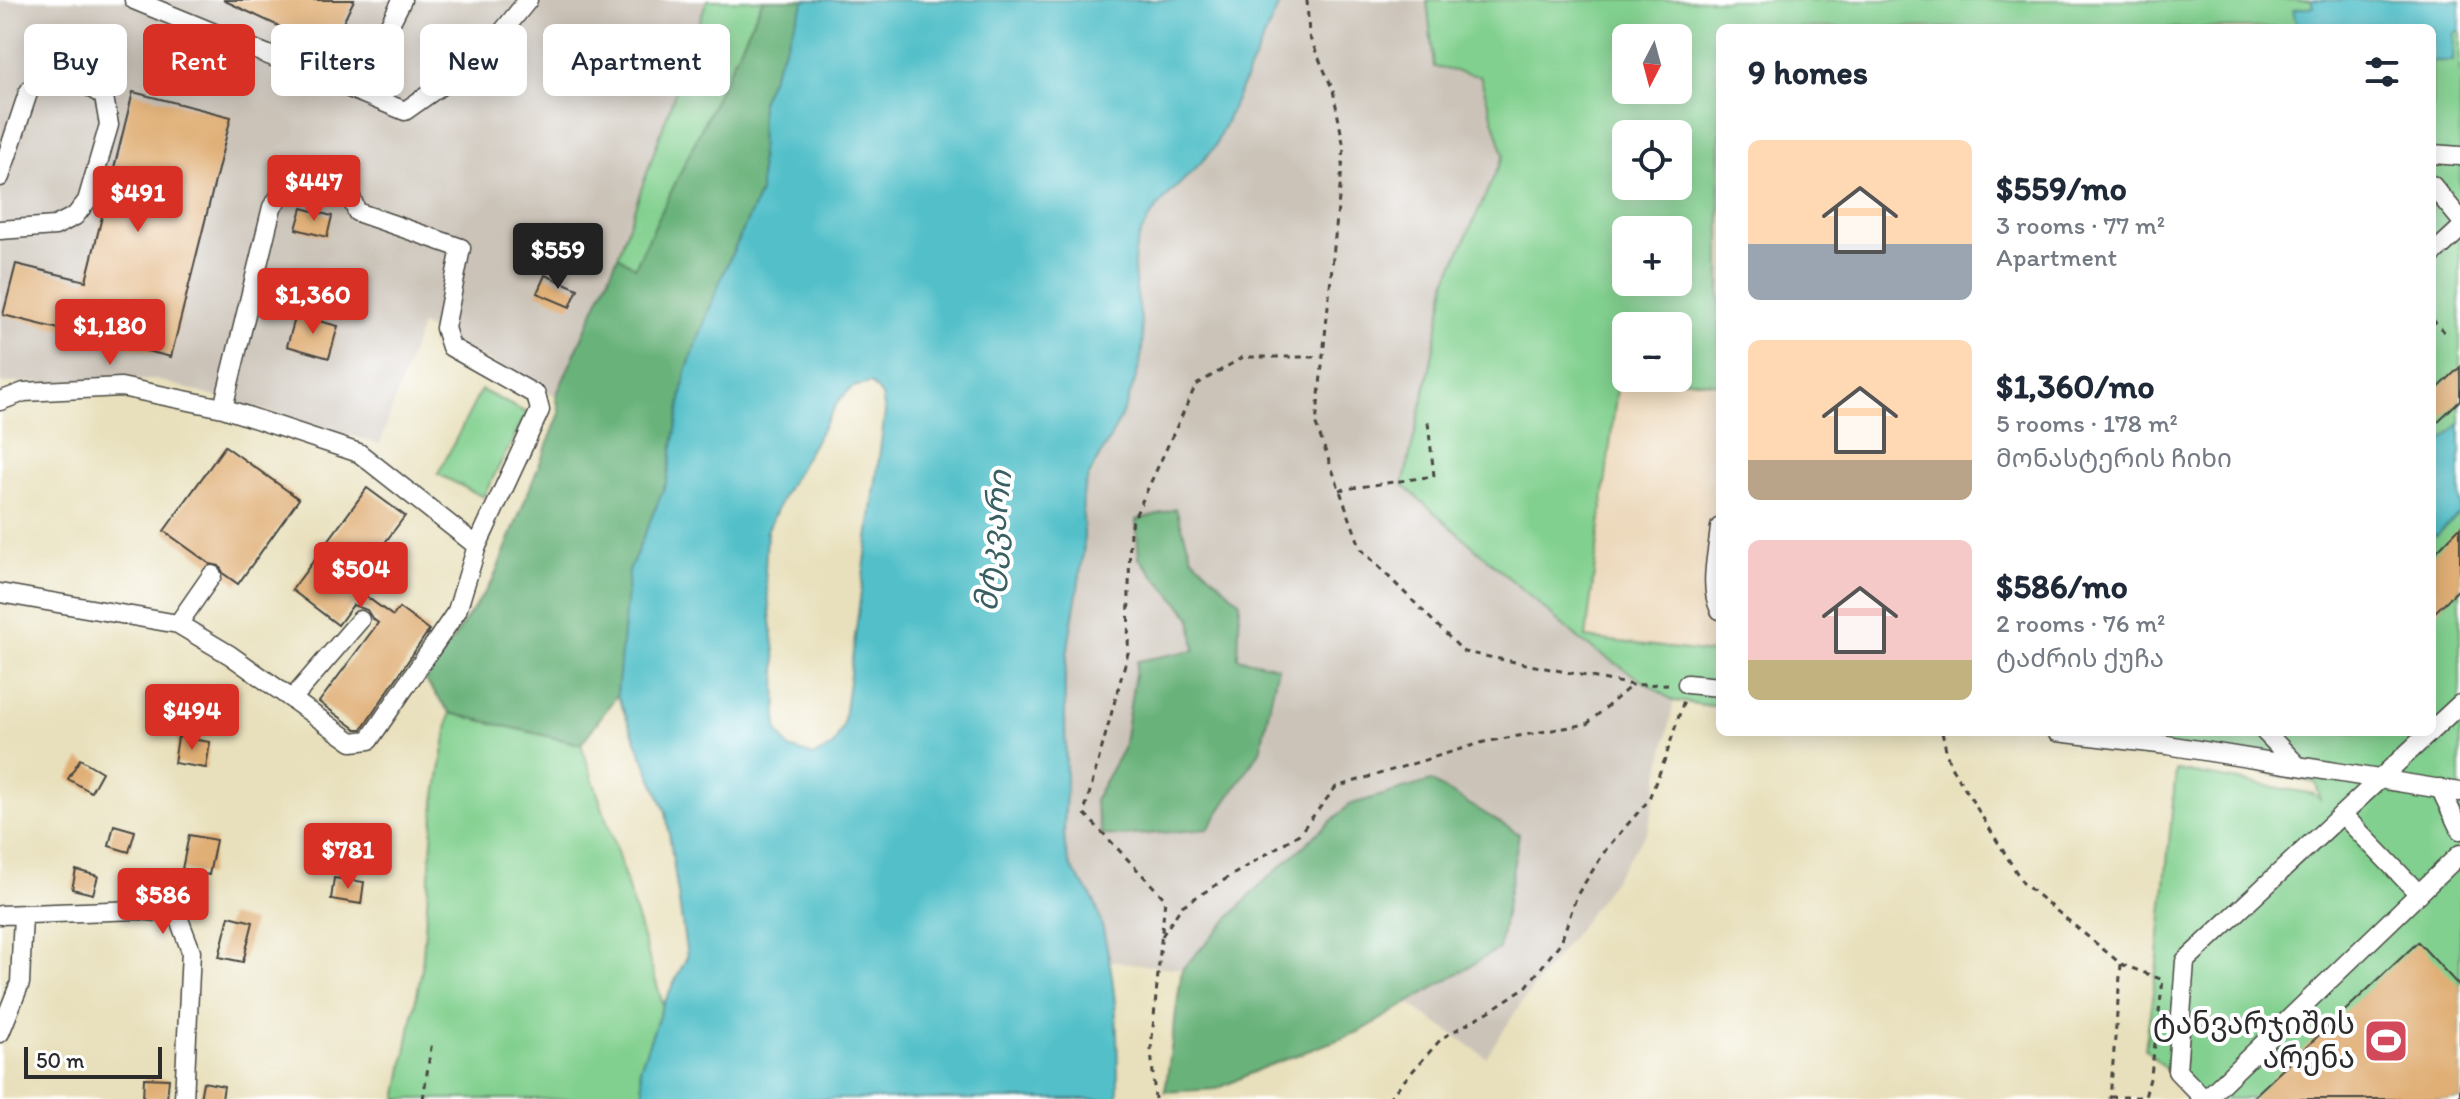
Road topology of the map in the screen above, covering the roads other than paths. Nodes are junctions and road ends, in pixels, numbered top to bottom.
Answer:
1 (134, 0) edge
2 (402, 0) edge
3 (528, 0) edge
4 (390, 24) edge
5 (271, 56) edge
6 (368, 96) edge
7 (2436, 154) edge
8 (2460, 156) edge
9 (0, 177) edge
10 (2436, 190) edge
11 (2460, 219) edge
12 (2460, 229) edge
13 (0, 230) edge
14 (2436, 251) edge
15 (0, 401) edge
16 (223, 408) junction
17 (477, 546) junction
18 (1716, 572) edge
19 (212, 575) dead end
20 (0, 593) edge
21 (1716, 603) edge
22 (360, 620) dead end
23 (178, 624) junction
24 (1687, 684) road end
25 (1716, 687) edge
26 (292, 699) junction
27 (2460, 704) edge
28 (2436, 726) edge
29 (2091, 736) edge
30 (2177, 736) edge
31 (2269, 736) edge
32 (2426, 736) edge
33 (2167, 745) junction
34 (2298, 766) junction
35 (2380, 778) junction
36 (2440, 788) junction
37 (2460, 792) edge
38 (2342, 814) junction
39 (2460, 830) edge
40 (2460, 854) edge
41 (2419, 894) junction
42 (23, 914) junction
43 (0, 915) edge
44 (0, 1033) edge
45 (184, 1099) edge
46 (2205, 1099) edge

1 - 5 street
2 - 4 street
3 - 6 street
7 - 8 street
9 - 13 street
10 - 11 street
12 - 14 street
15 - 16 street
16 - 17 street
16 - 17 street
17 - 26 street
18 - 21 street
19 - 23 street
20 - 23 street
22 - 26 street
23 - 26 street
24 - 25 street
27 - 28 street
29 - 33 street
30 - 33 street
31 - 34 street
32 - 35 street
33 - 34 street
34 - 35 street
35 - 36 street
35 - 38 street
36 - 37 street
36 - 39 street
38 - 41 street
38 - 46 street
40 - 41 street
41 - 46 street
42 - 43 street
42 - 44 street
42 - 45 street

